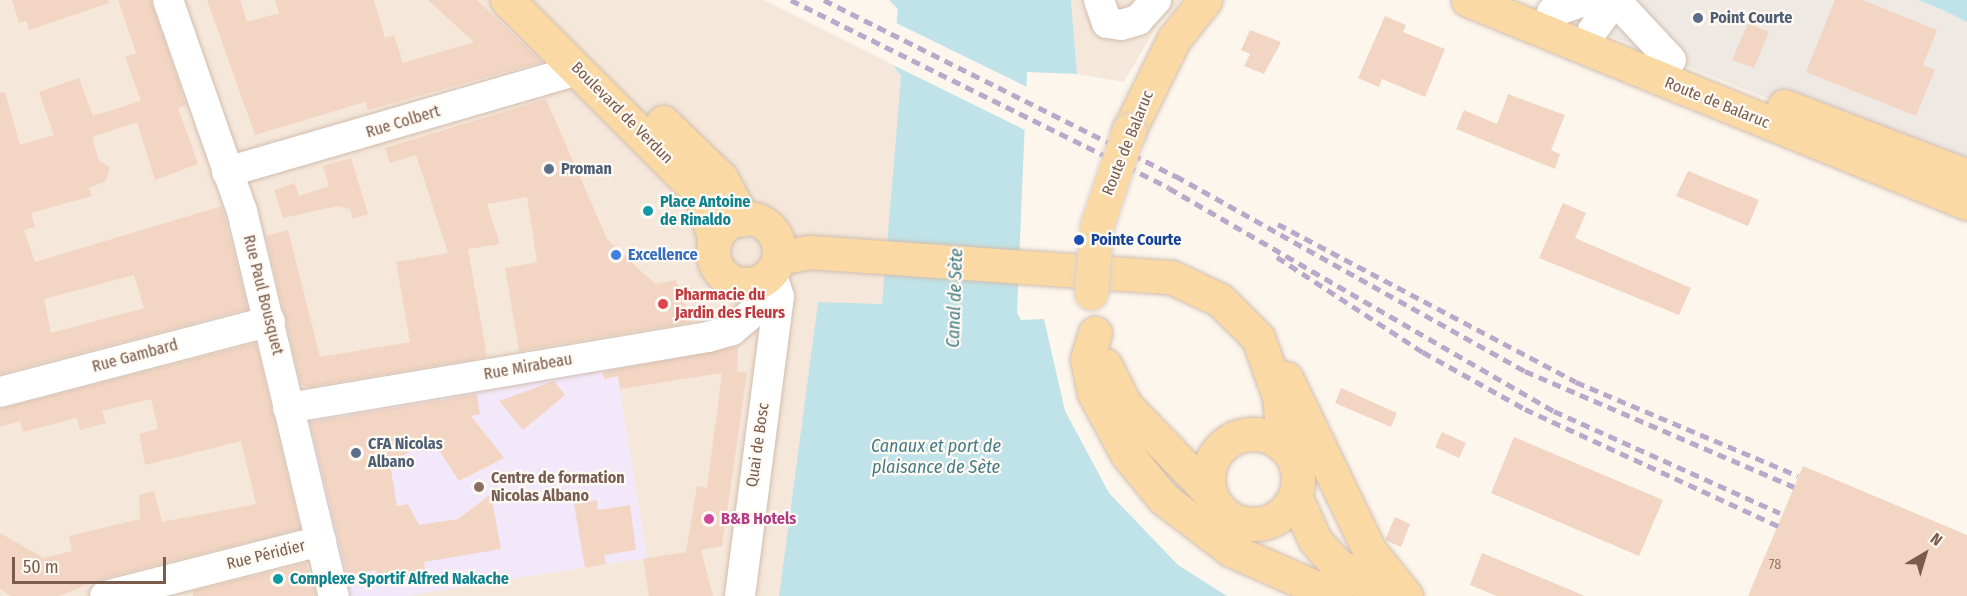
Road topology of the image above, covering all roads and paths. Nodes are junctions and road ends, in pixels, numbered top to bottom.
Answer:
1 (168, 0) edge
2 (507, 0) edge
3 (536, 0) edge
4 (1099, 0) edge
5 (1156, 0) edge
6 (1468, 0) edge
7 (1521, 0) edge
8 (1615, 0) edge
9 (1207, 1) edge
10 (1589, 20) edge
11 (1671, 60) junction
12 (579, 70) junction
13 (227, 172) junction
14 (1967, 176) edge
15 (1967, 203) edge
16 (743, 219) junction
17 (715, 240) junction
18 (767, 282) junction
19 (270, 321) junction
20 (1095, 333) junction
21 (1269, 366) junction
22 (0, 392) edge
23 (288, 408) junction
24 (1147, 427) junction
25 (1230, 441) junction
26 (1284, 446) junction
27 (1209, 492) junction
28 (1295, 496) junction
29 (1263, 524) junction
30 (321, 541) junction
31 (105, 596) edge
32 (334, 596) edge
33 (740, 596) edge
34 (1335, 596) edge
35 (1359, 596) edge
36 (1382, 596) edge
37 (1406, 596) edge

1 - 13 street, Rue Paul Bousquet
2 - 12 main road, Boulevard de Verdun
3 - 16 main road, Boulevard de Verdun
4 - 5 street
6 - 10 main road, Route de Balaruc
7 - 10 main road, Route de Balaruc
8 - 10 street
8 - 11 street
9 - 20 main road, Route de Balaruc, bridge
10 - 11 main road, Route de Balaruc
10 - 15 main road, Route de Balaruc
11 - 14 main road, Route de Balaruc
12 - 13 street, Rue Colbert
12 - 17 main road, Boulevard de Verdun
13 - 19 street, Rue Paul Bousquet
16 - 17 main road
16 - 18 main road
17 - 18 main road, Boulevard de Verdun
18 - 21 main road
18 - 23 street, Rue Mirabeau
18 - 33 street, Quai de Bosc
19 - 22 street, Rue Gambard
19 - 23 street, Rue Paul Bousquet
20 - 24 main road
20 - 34 main road
21 - 25 main road
21 - 26 main road
21 - 37 main road
23 - 30 street, Rue Paul Bousquet
24 - 25 main road
24 - 27 main road
25 - 26 main road
25 - 27 main road
26 - 28 main road
27 - 29 main road
28 - 29 main road
28 - 36 main road
29 - 35 main road
30 - 31 street, Rue Péridier
30 - 32 street, Rue Paul Bousquet

